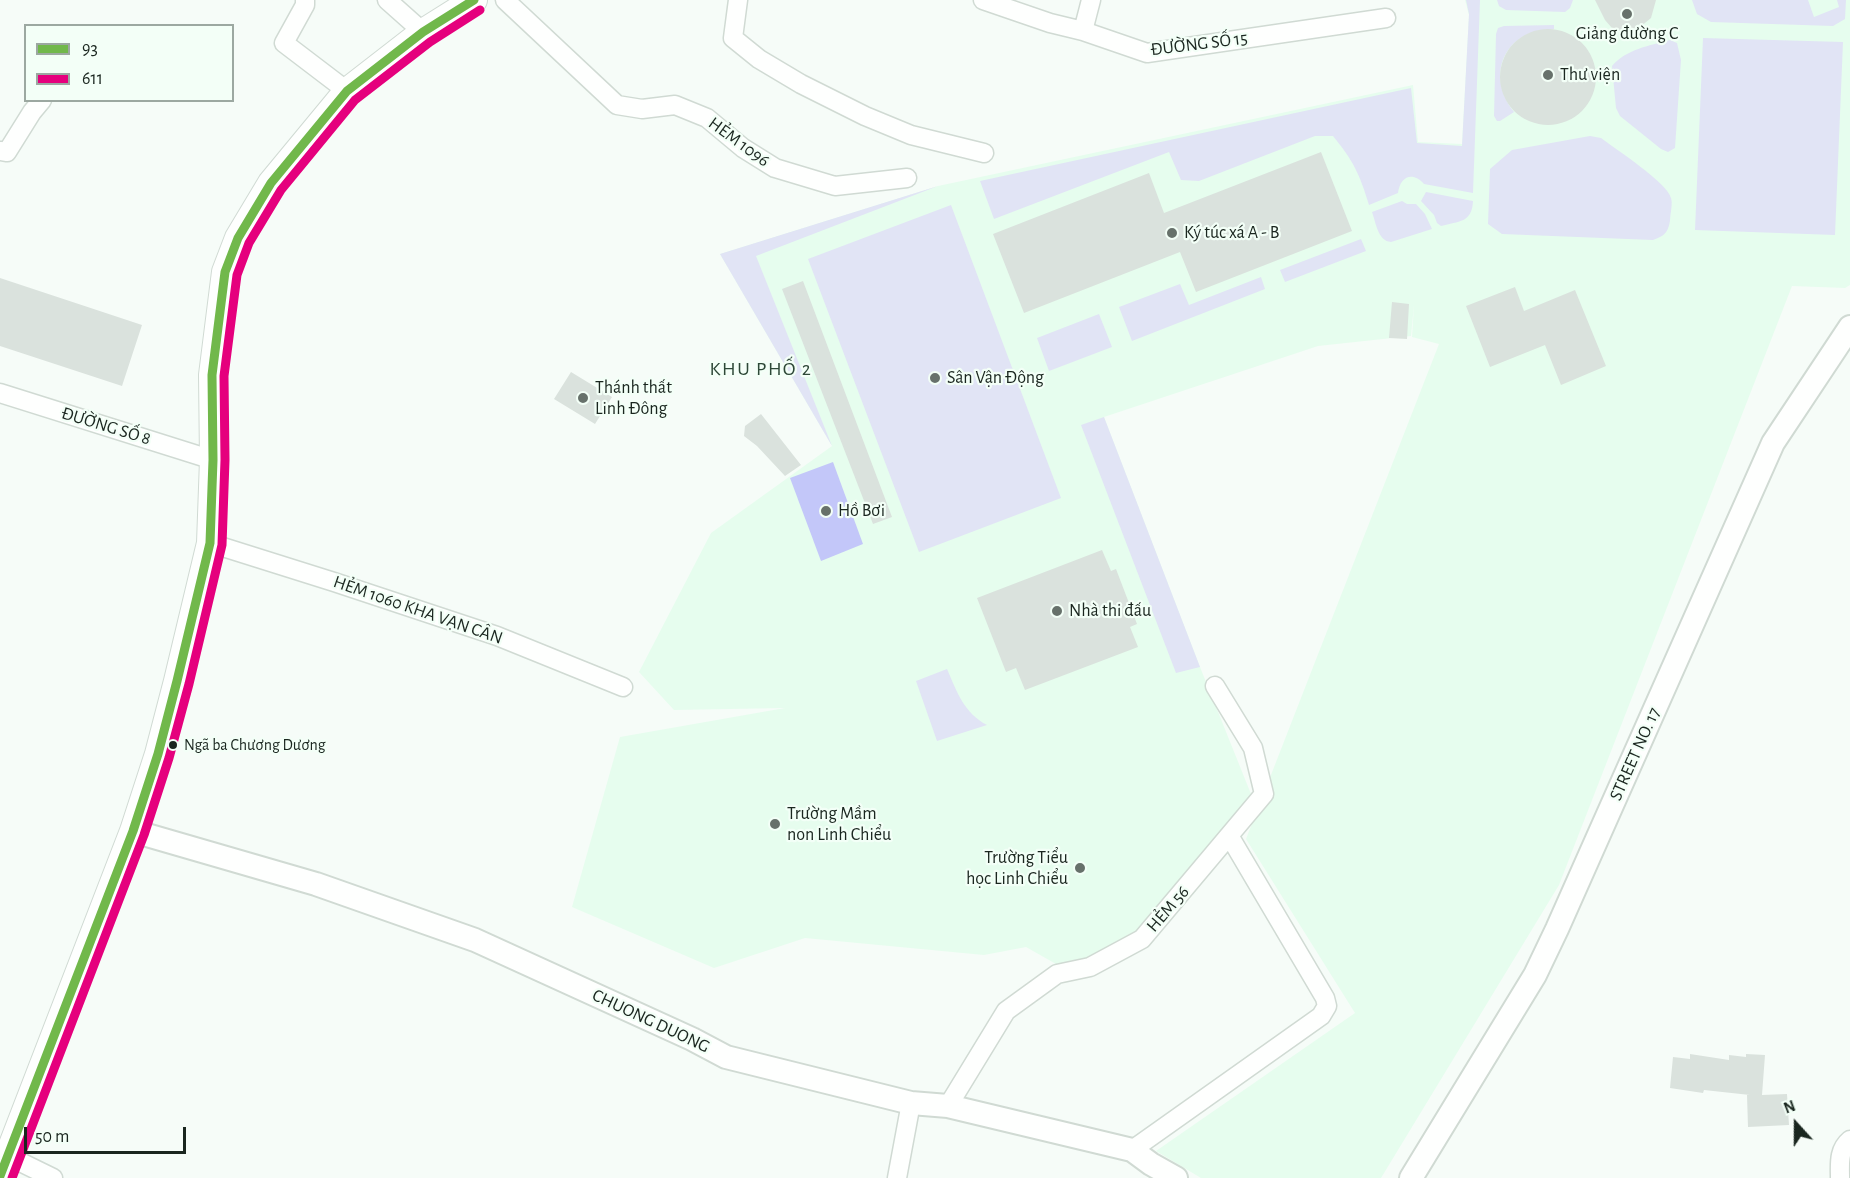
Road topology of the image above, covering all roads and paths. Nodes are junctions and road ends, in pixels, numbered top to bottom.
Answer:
1 (305, 0) edge
2 (387, 0) edge
3 (474, 0) edge
4 (505, 0) edge
5 (738, 0) edge
6 (983, 0) edge
7 (1091, 0) edge
8 (1386, 18) dead end
9 (1083, 31) junction
10 (423, 32) junction
11 (347, 91) junction
12 (40, 102) edge
13 (0, 151) edge
14 (984, 153) dead end
15 (907, 178) dead end
16 (1850, 327) edge
17 (0, 393) edge
18 (213, 460) junction
19 (210, 543) junction
20 (1215, 686) dead end
21 (623, 687) dead end
22 (133, 831) junction
23 (1230, 837) junction
24 (911, 1103) junction
25 (948, 1106) junction
26 (1850, 1140) edge
27 (1132, 1150) junction
28 (4, 1166) edge
29 (53, 1178) edge
30 (897, 1178) edge
31 (1176, 1178) edge
32 (1411, 1178) edge
33 (1840, 1178) edge

1 - 11 street
2 - 10 street
3 - 10 main road
4 - 15 street, HẺM 1096
5 - 14 street
6 - 9 street, ĐƯỜNG SỐ 15
7 - 9 street
8 - 9 street, ĐƯỜNG SỐ 15
10 - 11 main road
11 - 18 main road
12 - 13 street
16 - 32 street, STREET NO. 17
17 - 18 street, ĐƯỜNG SỐ 8
18 - 19 main road
19 - 21 street, HẺM 1060 KHA VẠN CÂN
19 - 22 main road
20 - 23 street, HẺM 56
22 - 24 street, CHUONG DUONG
22 - 28 main road
23 - 25 street, HẺM 56
23 - 27 street
24 - 25 street, CHUONG DUONG
24 - 30 street
25 - 27 street, CHUONG DUONG
26 - 33 street
27 - 31 street, CHUONG DUONG
28 - 29 street

